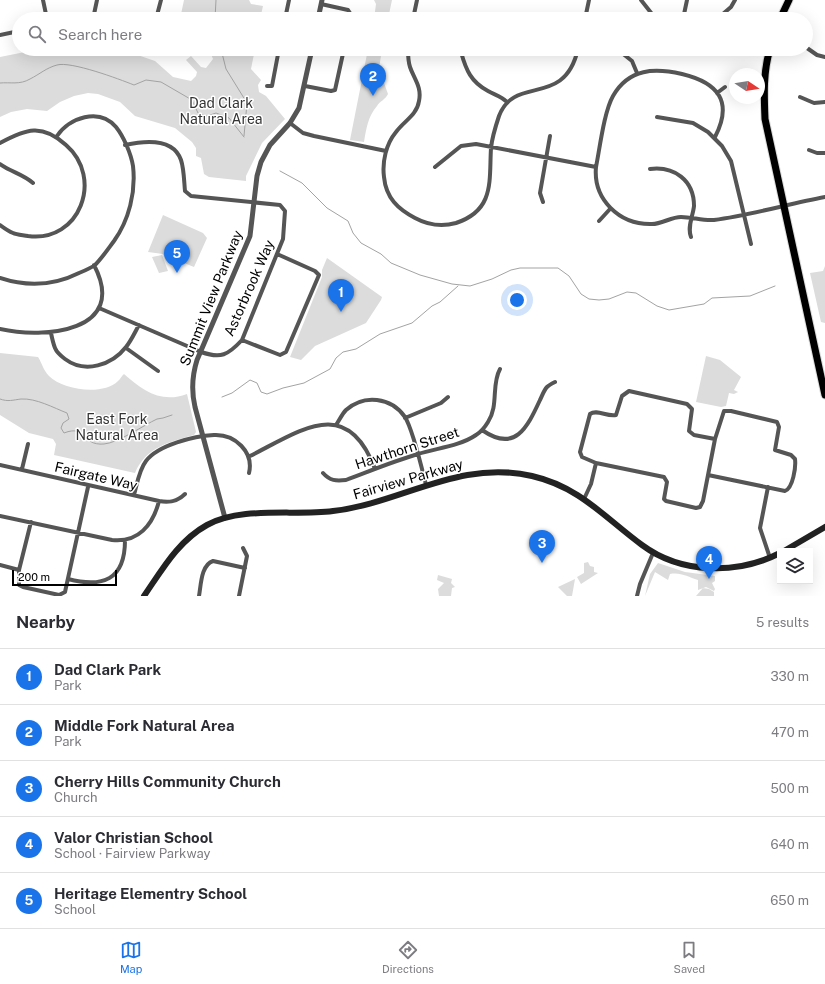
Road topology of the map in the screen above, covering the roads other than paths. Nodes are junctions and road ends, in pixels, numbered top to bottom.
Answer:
1 (43, 0) edge
2 (97, 0) edge
3 (161, 0) edge
4 (289, 0) edge
5 (417, 0) edge
6 (589, 0) edge
7 (642, 0) edge
8 (687, 0) edge
9 (735, 0) edge
10 (789, 0) edge
11 (322, 2) edge
12 (46, 12) edge
13 (94, 12) edge
14 (158, 12) edge
15 (286, 12) edge
16 (320, 12) edge
17 (349, 12) edge
18 (414, 12) edge
19 (586, 12) edge
20 (651, 12) edge
21 (684, 12) edge
22 (726, 12) edge
23 (783, 12) edge
24 (12, 32) edge
25 (0, 35) edge
26 (813, 52) edge
27 (278, 56) edge
28 (311, 56) edge
29 (342, 56) edge
30 (409, 56) edge
31 (462, 56) edge
32 (576, 56) edge
33 (626, 56) edge
34 (768, 56) edge
35 (825, 57) edge
36 (637, 73) junction
37 (267, 86) dead end
38 (305, 86) junction
39 (725, 87) dead end
40 (717, 93) junction
41 (800, 97) dead end
42 (507, 102) junction
43 (825, 102) edge
44 (657, 117) dead end
45 (290, 123) junction
46 (57, 136) junction
47 (550, 136) dead end
48 (715, 138) junction
49 (0, 143) edge
50 (125, 145) junction
51 (491, 147) junction
52 (809, 150) dead end
53 (386, 151) junction
54 (825, 153) edge
55 (548, 156) junction
56 (0, 164) edge
57 (435, 167) dead end
58 (596, 167) junction
59 (650, 169) dead end
60 (33, 183) dead end
61 (825, 198) edge
62 (543, 202) dead end
63 (254, 203) junction
64 (783, 205) junction
65 (610, 209) junction
66 (743, 214) junction
67 (692, 218) junction
68 (599, 220) dead end
69 (0, 225) edge
70 (691, 237) dead end
71 (750, 244) dead end
72 (277, 254) junction
73 (94, 266) junction
74 (0, 278) edge
75 (99, 308) junction
76 (139, 325) junction
77 (0, 329) edge
78 (51, 333) junction
79 (242, 340) junction
80 (126, 348) junction
81 (201, 352) junction
82 (500, 369) dead end
83 (158, 371) dead end
84 (555, 382) dead end
85 (825, 395) edge
86 (448, 397) dead end
87 (406, 418) junction
88 (336, 425) junction
89 (482, 430) junction
90 (203, 437) junction
91 (715, 439) junction
92 (28, 444) dead end
93 (418, 454) junction
94 (250, 456) junction
95 (596, 463) junction
96 (0, 465) edge
97 (22, 469) junction
98 (375, 469) junction
99 (250, 473) dead end
100 (323, 473) dead end
101 (708, 475) junction
102 (426, 485) junction
103 (88, 486) junction
104 (768, 487) junction
105 (185, 494) dead end
106 (134, 495) junction
107 (584, 499) junction
108 (158, 502) junction
109 (0, 516) edge
110 (225, 518) junction
111 (31, 522) junction
112 (825, 527) edge
113 (78, 533) junction
114 (125, 540) junction
115 (244, 548) dead end
116 (789, 548) edge
117 (653, 553) junction
118 (777, 555) edge
119 (771, 558) junction
120 (0, 565) edge
121 (245, 568) junction
122 (19, 570) junction
123 (68, 580) junction
124 (144, 596) edge
125 (199, 596) edge
126 (239, 596) edge
127 (637, 596) edge

1 - 12 street
2 - 13 street
3 - 14 street
4 - 15 street
5 - 18 street
6 - 19 street
7 - 20 street
8 - 21 street
9 - 22 street
10 - 23 main road
11 - 16 street
11 - 17 street
24 - 25 street
26 - 35 street
27 - 37 street
28 - 38 street, Summit View Parkway
29 - 38 street
30 - 53 street
31 - 42 street
32 - 42 street
33 - 36 street
34 - 64 main road
36 - 40 street
36 - 58 street
38 - 45 street, Summit View Parkway
39 - 40 street
40 - 48 street
41 - 43 street
42 - 51 street
44 - 48 street
45 - 53 street
45 - 63 street, Summit View Parkway
46 - 49 street
46 - 50 street
46 - 69 street
47 - 55 street
48 - 66 street
50 - 63 street
50 - 73 street
51 - 53 street
51 - 55 street
51 - 57 street
52 - 54 street
55 - 58 street
55 - 62 street
56 - 60 street
58 - 65 street
59 - 67 street
61 - 64 street
63 - 72 street, Astorbrook Way
63 - 81 street, Summit View Parkway
64 - 66 street
64 - 85 main road
65 - 67 street
65 - 68 street
66 - 67 street
66 - 71 street
67 - 70 street
72 - 79 street, Astorbrook Way
72 - 79 street
73 - 74 street
73 - 75 street
75 - 76 street, Astorbrook Way
75 - 78 street
76 - 80 street
76 - 81 street, Astorbrook Way
77 - 78 street
78 - 80 street
79 - 81 street, Astorbrook Way
80 - 83 street
81 - 90 street, Summit View Parkway
82 - 89 street, Hawthorn Street
84 - 89 street
86 - 87 street
87 - 88 street
87 - 93 street
88 - 94 street
88 - 98 street
89 - 93 street, Hawthorn Street
90 - 94 street
90 - 106 street
90 - 110 street, Summit View Parkway
91 - 95 street
91 - 101 street
91 - 104 street
92 - 97 street
93 - 98 street, Hawthorn Street
93 - 102 street
94 - 99 street
95 - 101 street
95 - 107 street
96 - 97 street, Fairgate Way
97 - 103 street, Fairgate Way
98 - 100 street, Hawthorn Street
101 - 104 street
102 - 107 main road, Fairview Parkway
102 - 110 main road, Fairview Parkway
103 - 106 street, Fairgate Way
103 - 113 street
104 - 119 street
105 - 108 street, Fairgate Way
106 - 108 street, Fairgate Way
107 - 117 main road, Fairview Parkway
108 - 114 street
109 - 111 street
110 - 124 main road, Fairview Parkway
111 - 113 street
111 - 122 street
112 - 116 main road
113 - 114 street
113 - 123 street
114 - 123 street
115 - 121 street
117 - 119 main road, Fairview Parkway
117 - 127 street
118 - 119 main road, Fairview Parkway
120 - 122 street
121 - 125 street
121 - 126 street
122 - 123 street

